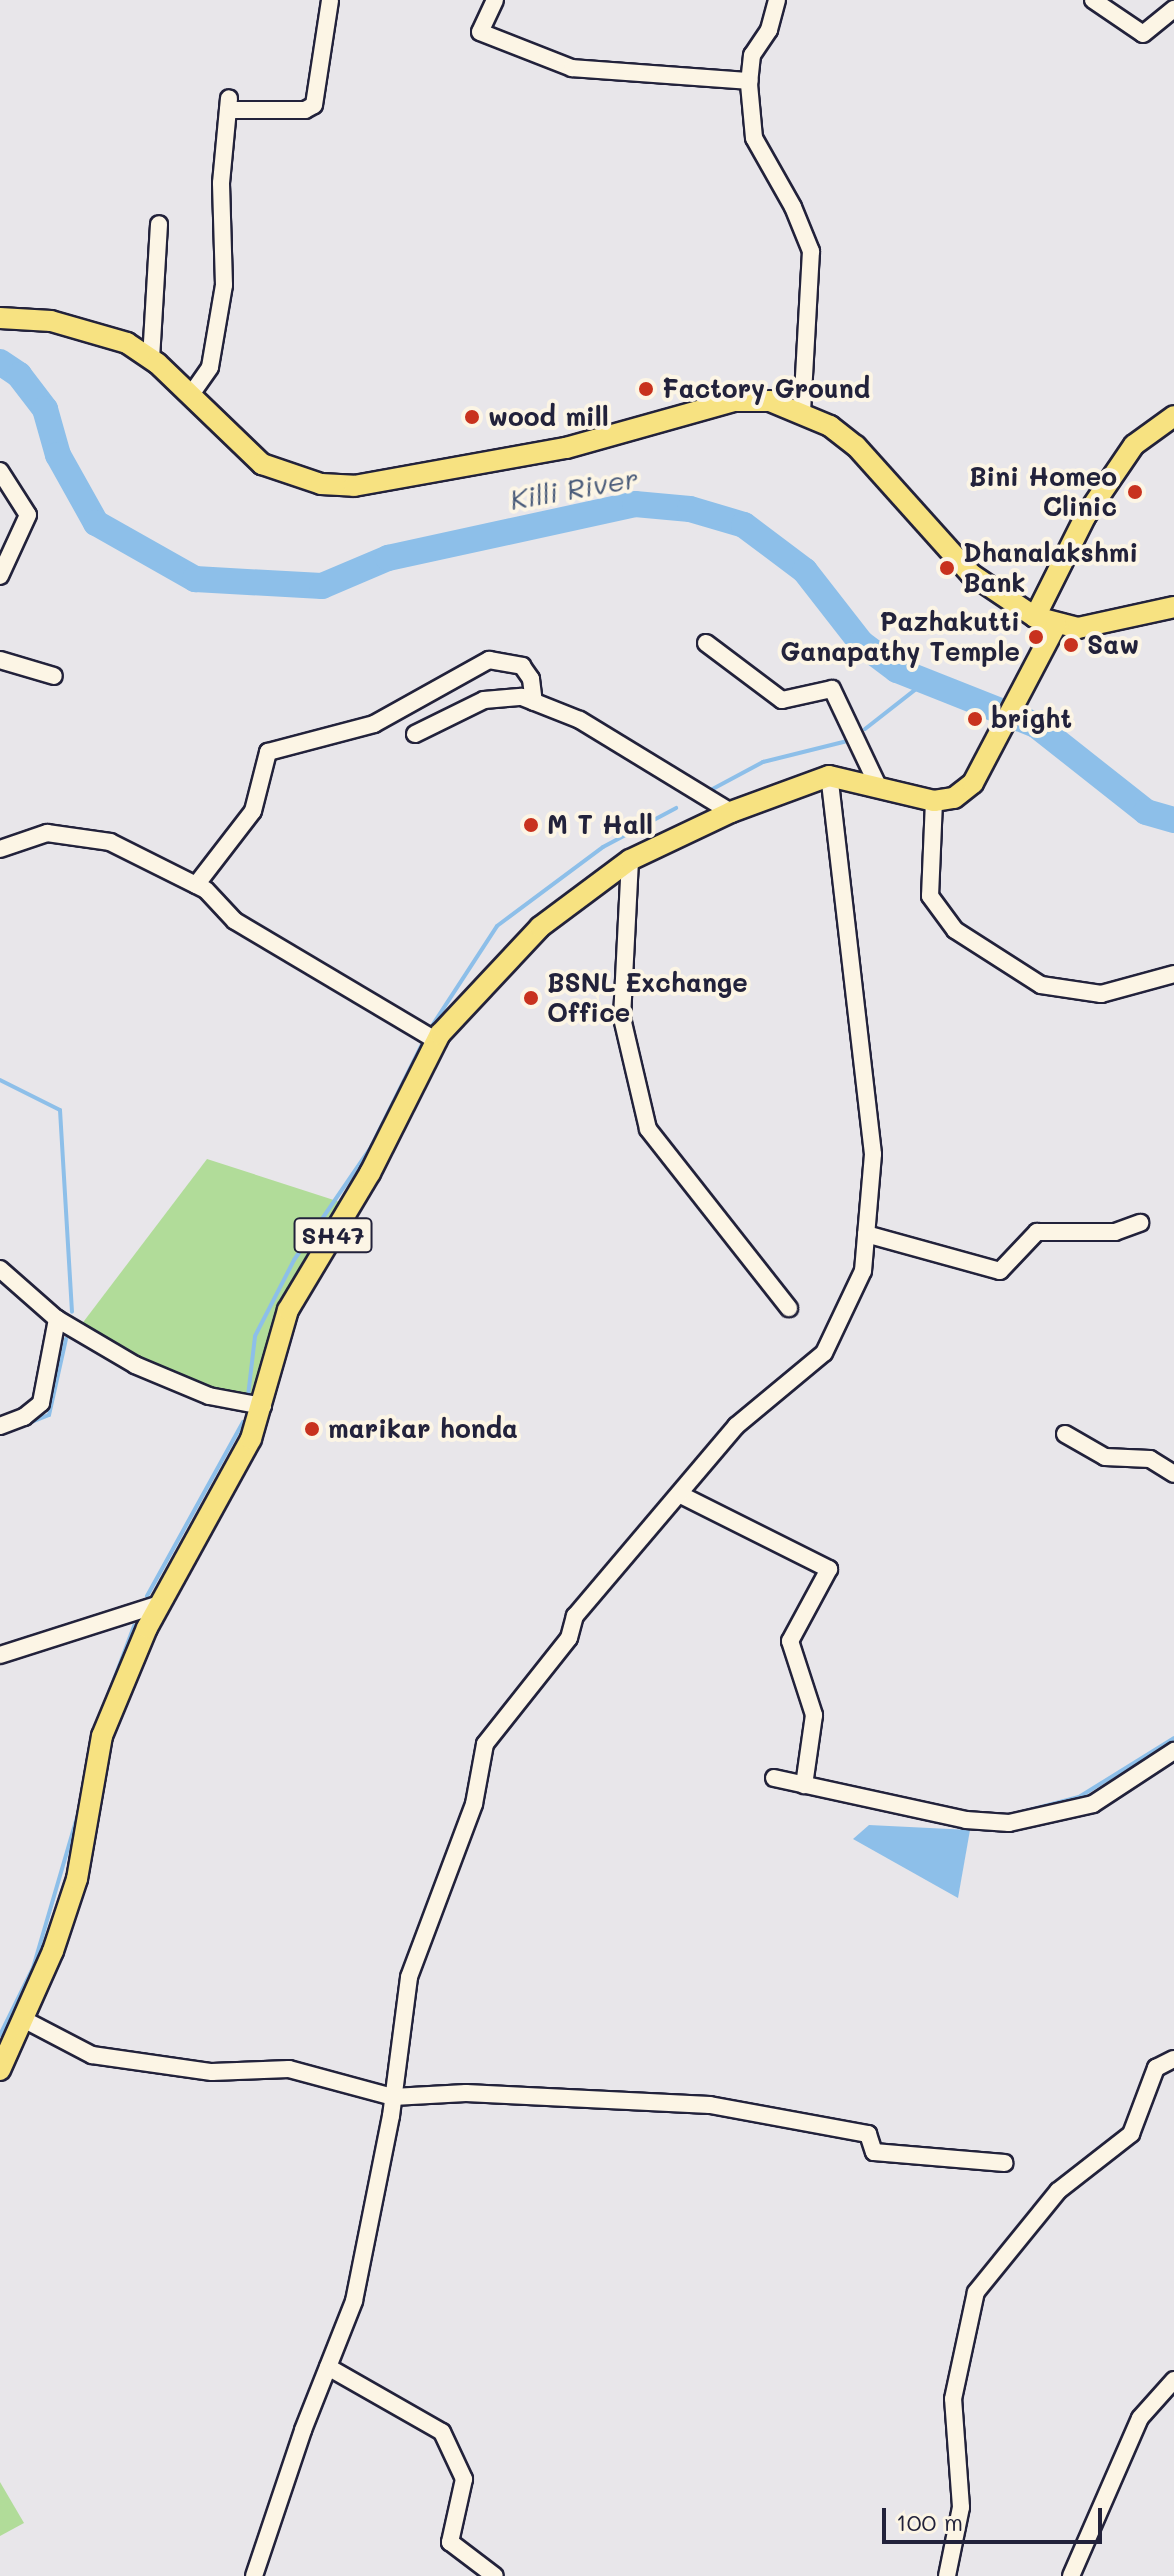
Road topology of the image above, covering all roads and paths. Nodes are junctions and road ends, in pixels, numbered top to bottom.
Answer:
1 (330, 0) edge
2 (777, 0) edge
3 (1093, 0) edge
4 (491, 1) edge
5 (1174, 9) edge
6 (750, 81) junction
7 (159, 224) dead end
8 (0, 318) edge
9 (151, 359) junction
10 (190, 396) junction
11 (802, 411) junction
12 (1174, 416) edge
13 (0, 471) edge
14 (0, 576) edge
15 (1174, 607) edge
16 (1035, 617) junction
17 (1056, 625) junction
18 (706, 643) dead end
19 (0, 660) edge
20 (54, 676) dead end
21 (534, 702) junction
22 (415, 734) dead end
23 (829, 776) junction
24 (879, 788) junction
25 (934, 801) junction
26 (731, 812) junction
27 (0, 849) edge
28 (630, 860) junction
29 (196, 885) junction
30 (1174, 974) edge
31 (437, 1041) junction
32 (1140, 1223) dead end
33 (866, 1234) junction
34 (0, 1269) edge
35 (789, 1308) dead end
36 (57, 1319) junction
37 (263, 1406) junction
38 (0, 1426) edge
39 (1065, 1434) dead end
40 (1174, 1474) edge
41 (679, 1494) junction
42 (157, 1605) junction
43 (0, 1655) edge
44 (1174, 1751) edge
45 (774, 1778) dead end
46 (804, 1785) junction
47 (23, 2019) junction
48 (1174, 2059) edge
49 (0, 2070) edge
50 (393, 2097) junction
51 (1005, 2163) dead end
52 (328, 2367) junction
53 (1174, 2380) edge
54 (254, 2576) edge
55 (495, 2576) edge
56 (947, 2576) edge
57 (1071, 2576) edge

1 - 10 street
2 - 6 street
3 - 5 street
4 - 6 street
6 - 11 street
7 - 9 street
8 - 9 main road
9 - 10 main road
10 - 11 main road
11 - 16 main road
12 - 16 main road
13 - 14 street
15 - 17 main road
16 - 17 main road
17 - 25 main road
18 - 24 street
19 - 20 street
21 - 22 street
21 - 26 street
21 - 29 street
23 - 24 main road
23 - 26 main road, SH47
23 - 33 street
24 - 25 main road
25 - 30 street
26 - 28 main road, SH47
27 - 29 street
28 - 31 main road, SH47
28 - 35 street
29 - 31 street
31 - 37 main road, SH47
32 - 33 street
33 - 41 street
34 - 36 street
36 - 37 street
36 - 38 street
37 - 42 main road, SH47
39 - 40 street
41 - 46 street
41 - 50 street
42 - 43 street
42 - 47 main road, SH47
44 - 46 street
45 - 46 street
47 - 49 main road, SH47
47 - 50 street
48 - 56 street
50 - 51 street
50 - 52 street
52 - 54 street
52 - 55 street
53 - 57 street

